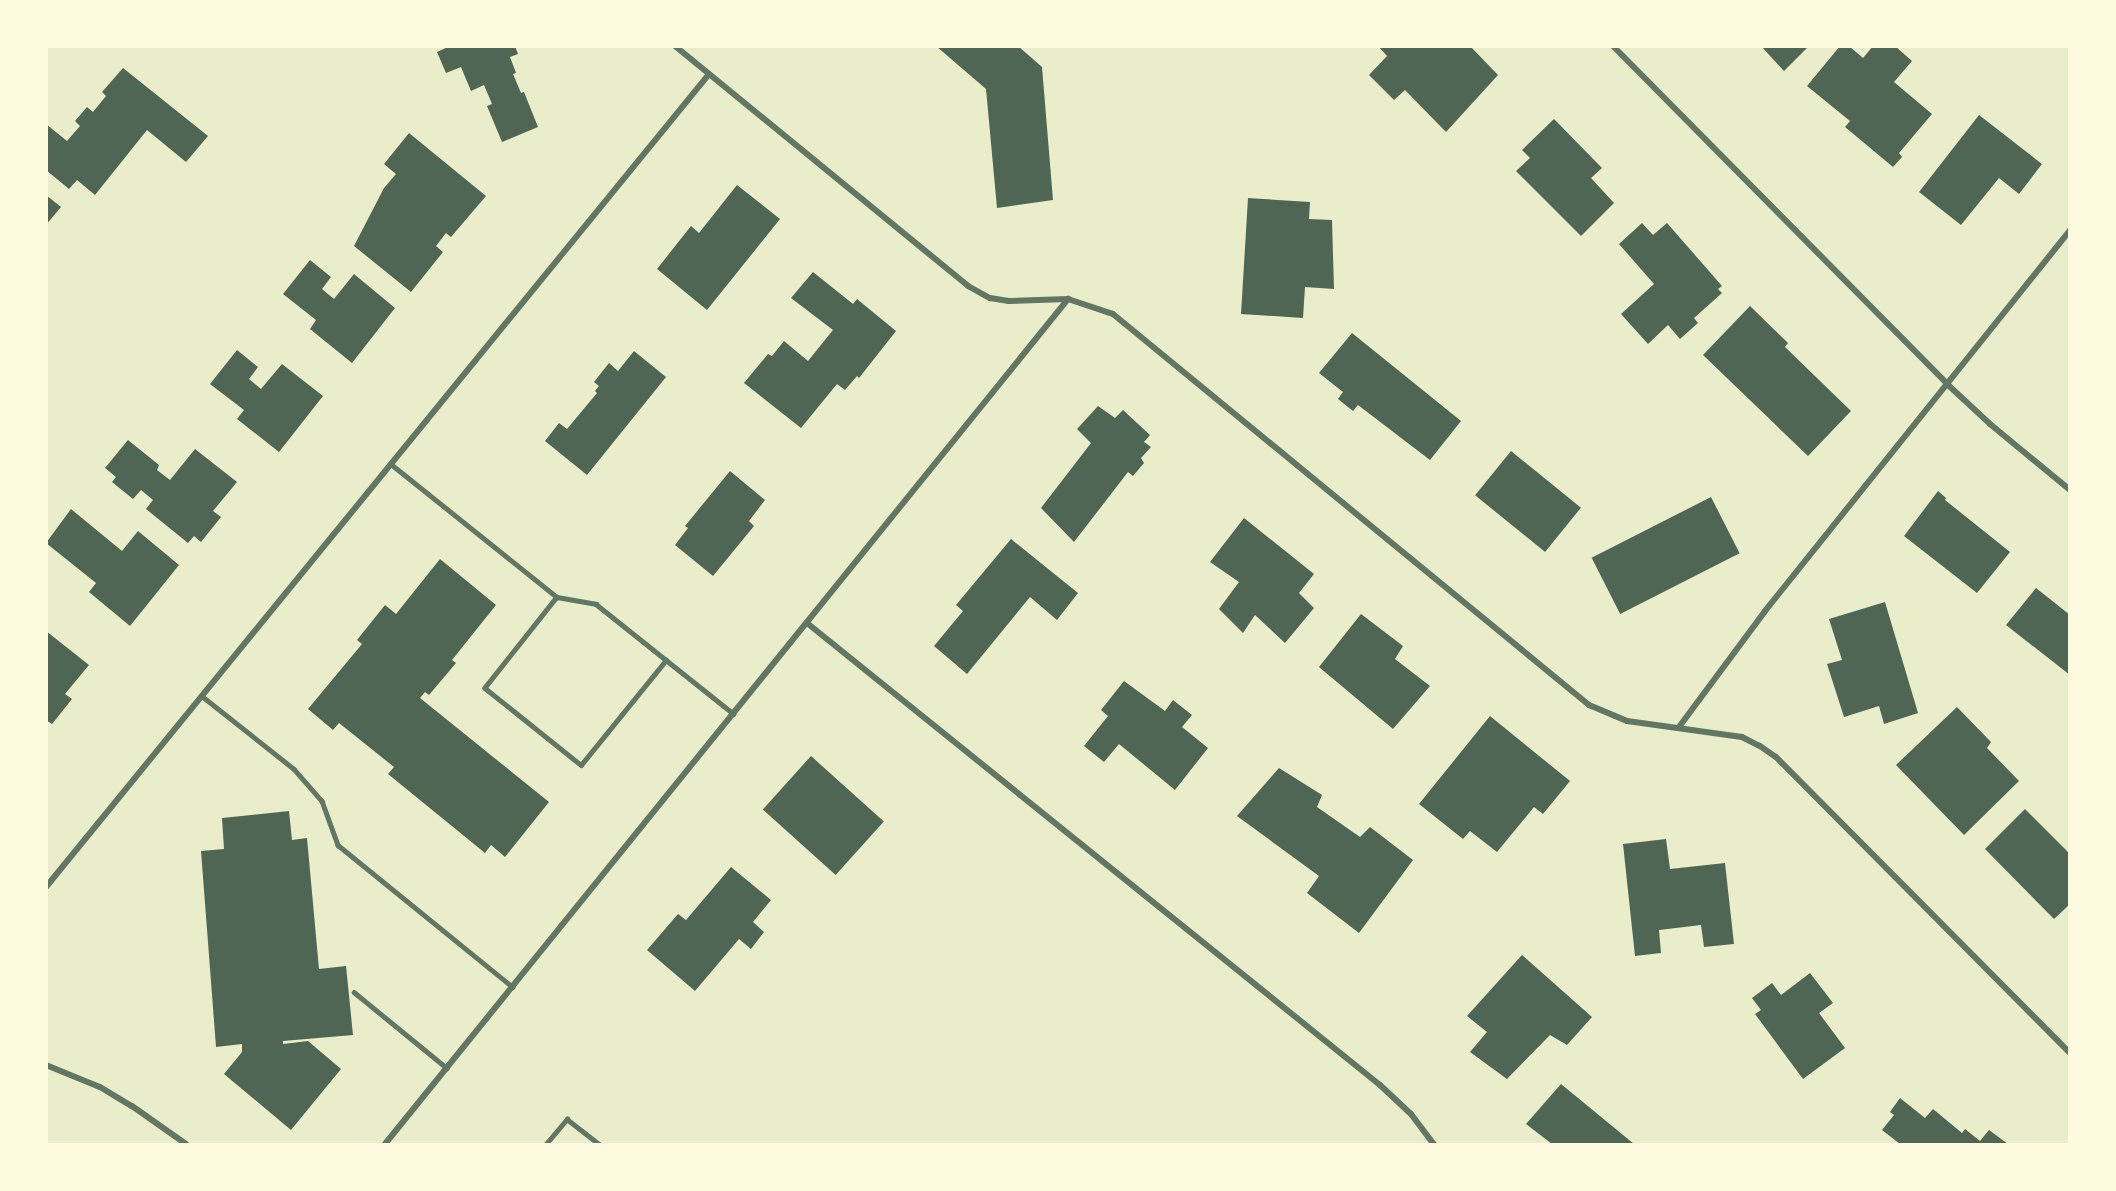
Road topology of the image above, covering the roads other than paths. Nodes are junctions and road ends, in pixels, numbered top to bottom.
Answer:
1 (675, 46) edge
2 (1613, 46) edge
3 (709, 74) junction
4 (2070, 230) edge
5 (1068, 299) junction
6 (1947, 384) junction
7 (391, 464) junction
8 (2070, 490) edge
9 (557, 597) junction
10 (807, 623) junction
11 (666, 660) junction
12 (202, 696) junction
13 (734, 714) junction
14 (1678, 727) junction
15 (46, 887) edge
16 (513, 987) junction
17 (354, 992) dead end
18 (2070, 1053) edge
19 (46, 1065) edge
20 (447, 1068) junction
21 (186, 1144) edge
22 (386, 1144) edge
23 (546, 1144) edge
24 (599, 1144) edge
25 (1434, 1144) edge

1 - 3 street
2 - 6 street
3 - 5 street
3 - 7 street
4 - 6 street
5 - 10 street
5 - 14 street
6 - 8 street
6 - 14 street
7 - 9 lane
7 - 12 street
9 - 11 lane
9 - 11 lane
10 - 13 street
10 - 25 street
11 - 13 lane
12 - 15 street
12 - 16 lane
13 - 16 street
14 - 18 street
16 - 20 street
17 - 20 lane
19 - 21 street
20 - 22 street
23 - 24 lane

